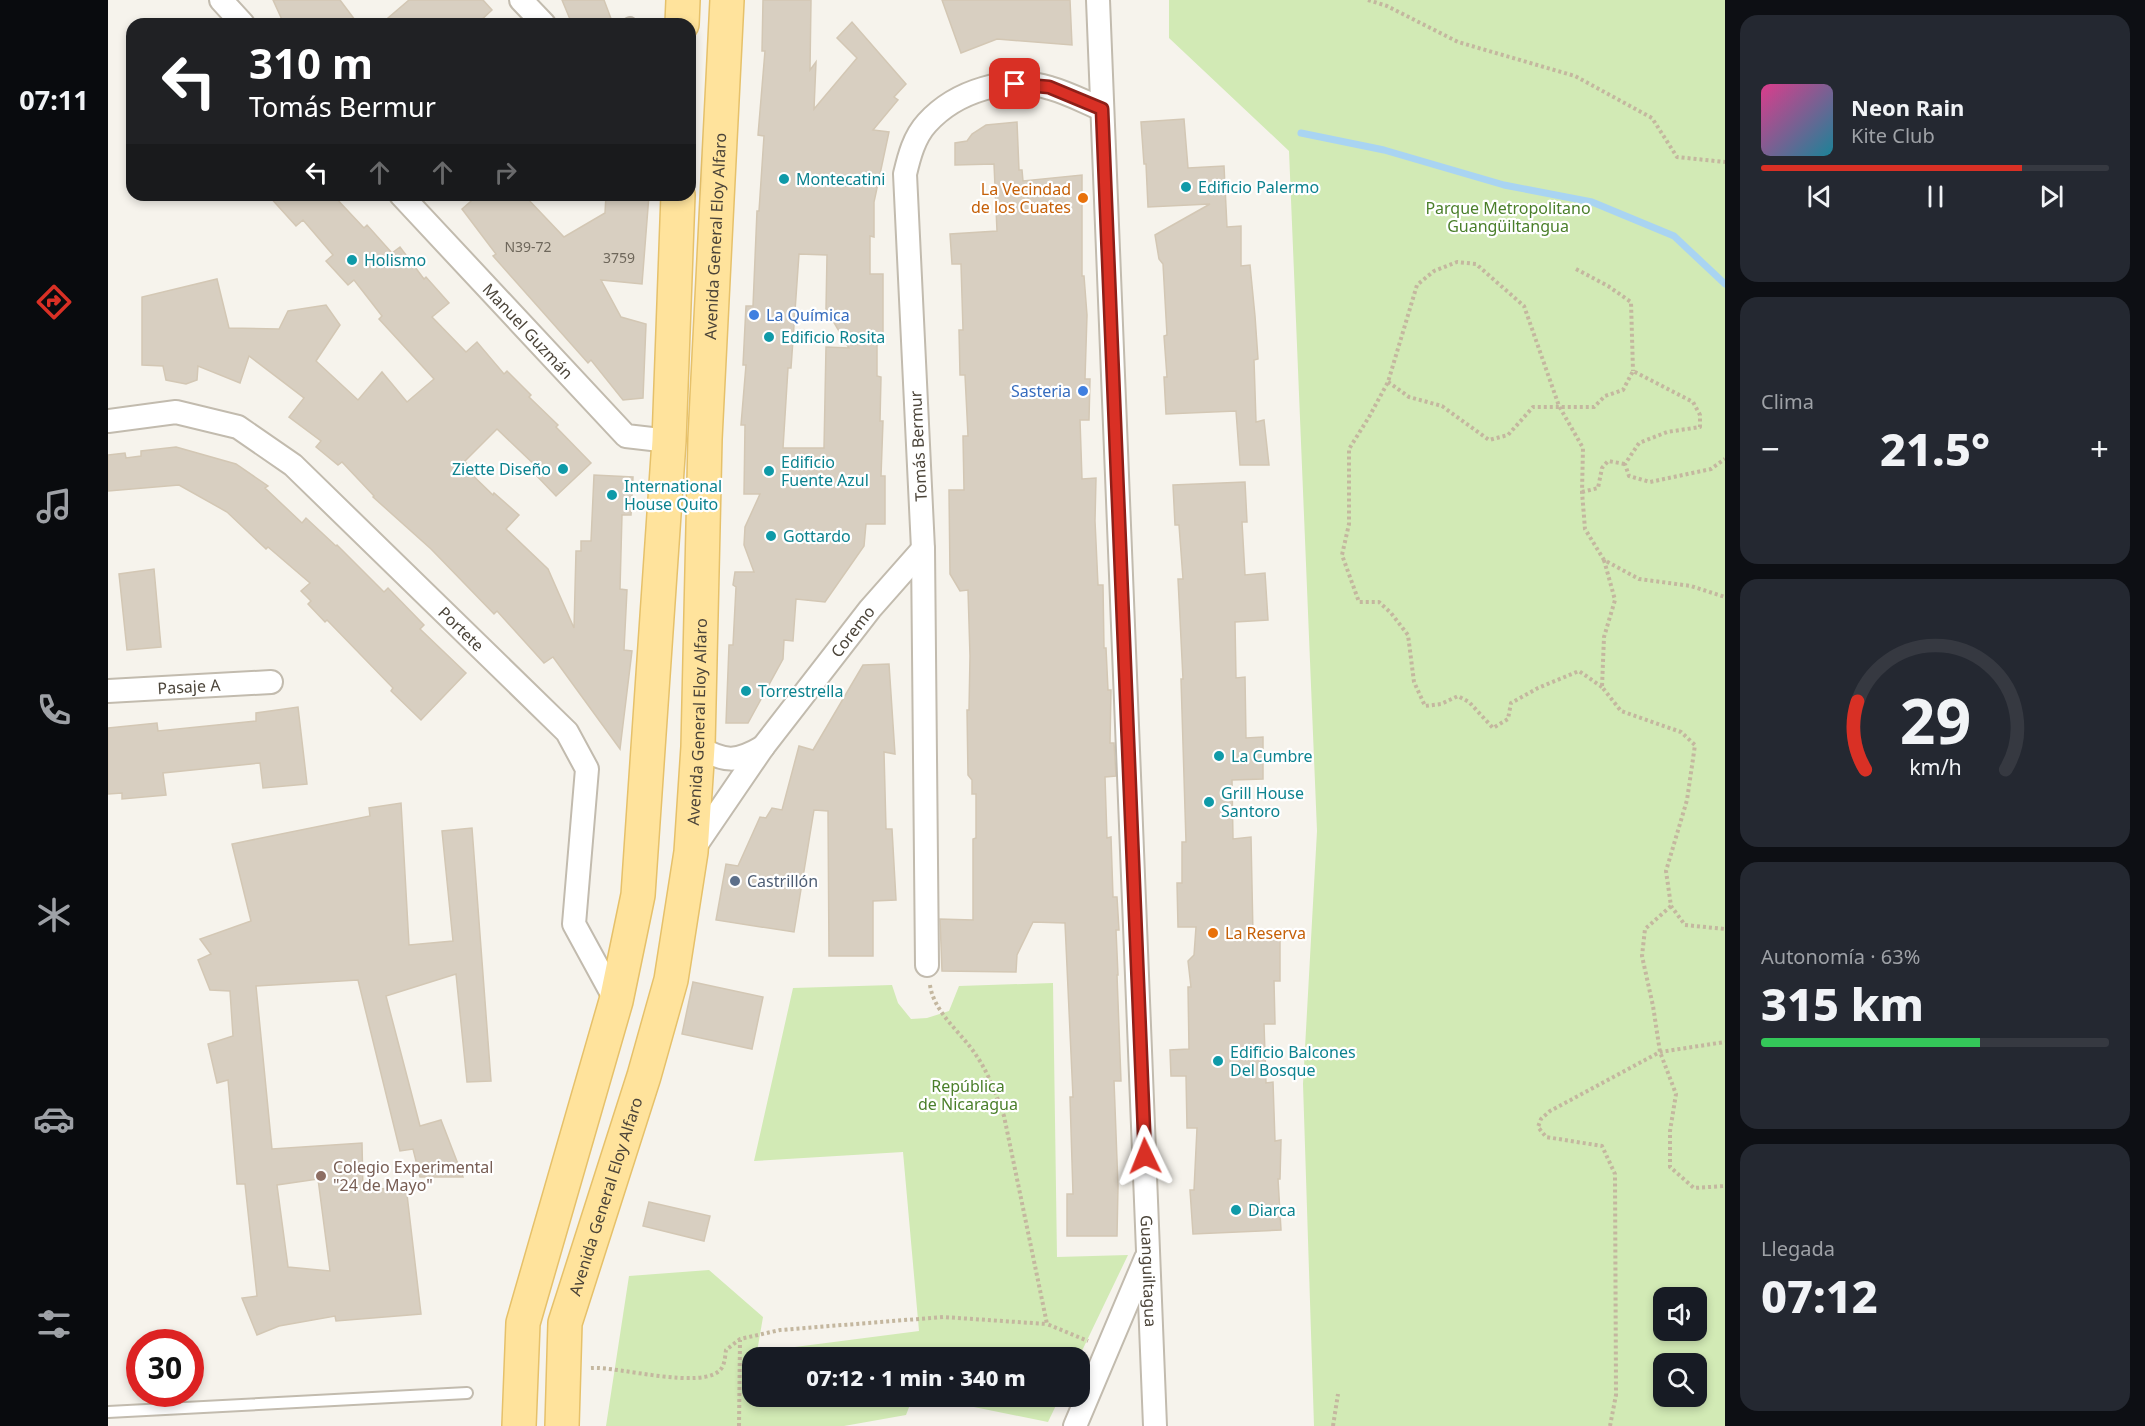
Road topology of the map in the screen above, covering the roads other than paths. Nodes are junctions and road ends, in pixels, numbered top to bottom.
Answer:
1 (221, 0) edge
2 (521, 0) edge
3 (683, 0) edge
4 (727, 0) edge
5 (1098, 0) edge
6 (238, 18) edge
7 (538, 18) edge
8 (682, 18) edge
9 (1102, 109) junction
10 (407, 201) edge
11 (678, 201) edge
12 (108, 421) edge
13 (669, 441) junction
14 (923, 549) junction
15 (271, 682) dead end
16 (108, 691) edge
17 (698, 747) junction
18 (763, 747) junction
19 (692, 852) junction
20 (927, 965) road end
21 (616, 1001) junction
22 (1149, 1251) junction
23 (467, 1393) dead end
24 (108, 1412) edge
25 (519, 1426) edge
26 (562, 1426) edge
27 (1075, 1426) edge
28 (1155, 1426) edge

1 - 6 street
2 - 7 street
3 - 8 main road
4 - 17 main road, Avenida General Eloy Alfaro
5 - 9 street, Guanguiltagua
9 - 14 street, Tomás Bermur
9 - 22 street, Guanguiltagua
10 - 13 street, Manuel Guzmán
11 - 13 main road
12 - 21 street, Portete
13 - 21 main road
14 - 18 street, Coremo
14 - 20 street, Tomás Bermur
15 - 16 street, Pasaje A
17 - 18 street, Coremo
17 - 19 main road, Avenida General Eloy Alfaro
18 - 19 street, Coremo
19 - 26 main road, Avenida General Eloy Alfaro
21 - 25 main road
22 - 27 street
22 - 28 street, Guanguiltagua
23 - 24 lane

